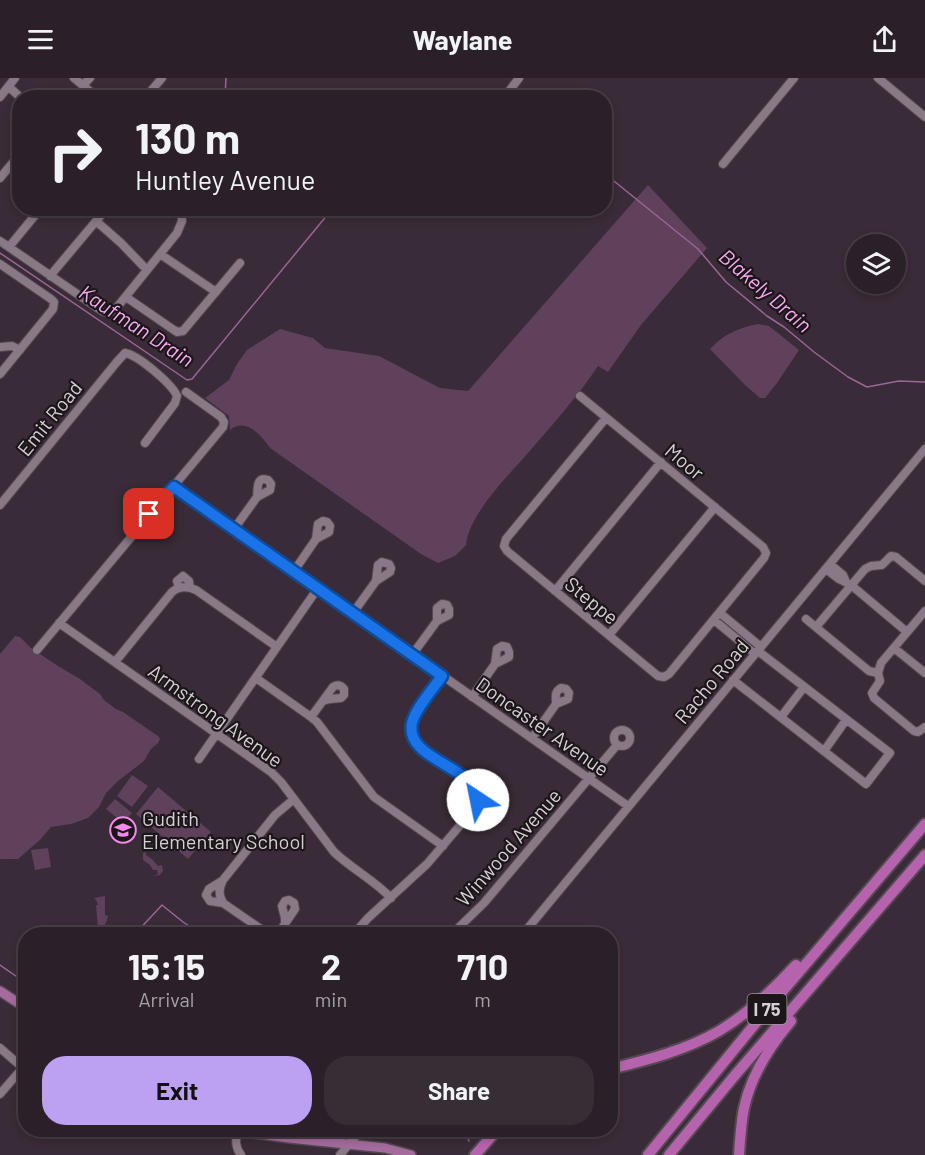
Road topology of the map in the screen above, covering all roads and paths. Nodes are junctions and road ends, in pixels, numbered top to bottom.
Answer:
1 (15, 78) edge
2 (74, 78) edge
3 (90, 78) edge
4 (162, 78) edge
5 (794, 78) edge
6 (878, 78) edge
7 (83, 85) junction
8 (9, 87) junction
9 (12, 90) edge
10 (89, 90) edge
11 (152, 90) edge
12 (0, 97) edge
13 (925, 117) edge
14 (12, 164) edge
15 (723, 164) dead end
16 (0, 178) edge
17 (35, 216) edge
18 (100, 216) edge
19 (182, 216) edge
20 (96, 221) junction
21 (0, 241) edge
22 (9, 248) junction
23 (160, 254) junction
24 (240, 263) dead end
25 (0, 264) edge
26 (147, 270) junction
27 (50, 276) junction
28 (216, 292) junction
29 (126, 297) junction
30 (0, 347) edge
31 (20, 350) junction
32 (0, 374) edge
33 (186, 392) dead end
34 (580, 396) dead end
35 (606, 418) junction
36 (145, 443) dead end
37 (925, 449) edge
38 (661, 462) junction
39 (174, 487) junction
40 (257, 496) dead end
41 (0, 505) edge
42 (715, 507) junction
43 (234, 529) junction
44 (316, 538) dead end
45 (828, 566) junction
46 (294, 571) junction
47 (376, 581) dead end
48 (925, 581) edge
49 (848, 583) junction
50 (318, 588) junction
51 (555, 591) junction
52 (925, 611) edge
53 (353, 613) junction
54 (720, 613) junction
55 (806, 619) dead end
56 (714, 620) junction
57 (437, 621) dead end
58 (59, 623) junction
59 (816, 627) junction
60 (908, 632) junction
61 (609, 635) junction
62 (277, 647) junction
63 (894, 648) junction
64 (37, 650) dead end
65 (758, 651) junction
66 (412, 655) junction
67 (115, 662) junction
68 (495, 664) dead end
69 (878, 673) junction
70 (925, 673) edge
71 (442, 676) junction
72 (256, 678) junction
73 (734, 680) junction
74 (804, 687) junction
75 (472, 697) junction
76 (323, 701) dead end
77 (556, 704) dead end
78 (311, 717) junction
79 (781, 717) junction
80 (846, 720) junction
81 (923, 729) edge
82 (214, 736) junction
83 (532, 738) junction
84 (617, 745) dead end
85 (824, 751) junction
86 (199, 759) dead end
87 (588, 778) junction
88 (294, 799) junction
89 (628, 806) junction
90 (925, 824) edge
91 (443, 846) junction
92 (925, 855) edge
93 (889, 866) junction
94 (221, 885) junction
95 (893, 893) junction
96 (390, 898) junction
97 (223, 903) junction
98 (285, 924) dead end
99 (258, 927) edge
100 (283, 927) edge
101 (360, 927) edge
102 (459, 927) edge
103 (529, 927) edge
104 (0, 991) edge
105 (18, 1003) edge
106 (0, 1048) edge
107 (18, 1062) edge
108 (618, 1067) edge
109 (18, 1073) edge
110 (0, 1094) edge
111 (235, 1137) edge
112 (283, 1137) edge
113 (355, 1137) edge
114 (491, 1137) edge
115 (350, 1143) junction
116 (241, 1155) edge
117 (340, 1155) edge
118 (411, 1155) edge
119 (475, 1155) edge
120 (648, 1155) edge
121 (669, 1155) edge
122 (740, 1155) edge

1 - 8 street
2 - 7 street
3 - 7 street
4 - 11 street
5 - 15 street
6 - 13 street
7 - 10 street
8 - 9 street
8 - 12 street
14 - 16 street
17 - 22 street
18 - 20 street
19 - 23 street
20 - 26 street
20 - 27 street
21 - 22 street
22 - 27 street
23 - 26 street
23 - 28 street
24 - 28 street
25 - 31 street
26 - 29 street
27 - 29 street
28 - 29 street
30 - 31 street
31 - 32 street
33 - 39 street
34 - 35 street, Moor
35 - 38 street, Moor
35 - 51 street, Steppe
36 - 41 street, Emit Road
37 - 45 street, Racho Road
38 - 42 street, Moor
38 - 51 street
39 - 43 street, Doncaster Avenue
39 - 58 street
40 - 43 street
42 - 54 street, Moor
42 - 61 street
43 - 46 street, Doncaster Avenue
44 - 46 street
45 - 49 street
45 - 65 street, Racho Road
46 - 50 street, Doncaster Avenue
47 - 53 street
48 - 49 street
49 - 59 street
49 - 60 street
50 - 53 street, Doncaster Avenue
50 - 62 street
51 - 61 street, Steppe
52 - 60 street
53 - 66 street, Doncaster Avenue
54 - 56 street
54 - 65 street
55 - 59 street
56 - 61 street, Steppe
56 - 65 street
57 - 66 street
58 - 64 street
58 - 67 street, Armstrong Avenue
59 - 69 street
60 - 63 street
62 - 67 street
62 - 72 street
63 - 69 street
63 - 70 street
65 - 73 street, Racho Road
65 - 74 street
66 - 71 street, Doncaster Avenue
67 - 82 street, Armstrong Avenue
68 - 75 street
69 - 81 street
71 - 75 street, Doncaster Avenue
71 - 91 street
72 - 78 street
72 - 82 street
73 - 79 street
73 - 89 street, Racho Road
74 - 79 street
74 - 80 street
75 - 83 street, Doncaster Avenue
76 - 78 street
77 - 83 street
78 - 91 street
79 - 85 street
80 - 85 street
80 - 85 street
82 - 86 street
82 - 88 street, Armstrong Avenue
83 - 87 street, Doncaster Avenue
84 - 87 street, Winwood Avenue
87 - 89 street, Doncaster Avenue
87 - 102 street, Winwood Avenue
88 - 94 street
88 - 96 street, Armstrong Avenue
89 - 103 street, Racho Road
90 - 93 highway, I 75
91 - 96 street
92 - 95 highway, I 75
93 - 108 highway
93 - 120 highway, I 75
94 - 97 street
94 - 97 street
95 - 121 highway, I 75
95 - 122 highway
96 - 101 street
97 - 99 street
98 - 100 street
104 - 105 main road
106 - 107 street
109 - 110 street
111 - 116 street
112 - 115 main road
113 - 115 street
114 - 119 highway
115 - 117 street
115 - 118 main road

